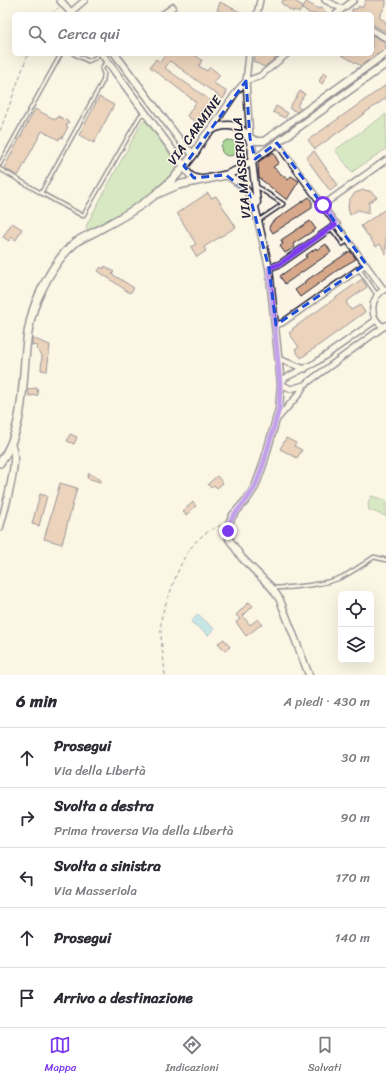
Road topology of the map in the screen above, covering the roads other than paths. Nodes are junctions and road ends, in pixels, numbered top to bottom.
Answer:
1 (86, 0) edge
2 (260, 0) edge
3 (325, 0) edge
4 (354, 0) edge
5 (62, 2) edge
6 (172, 7) dead end
7 (70, 12) edge
8 (72, 12) edge
9 (166, 12) edge
10 (257, 12) edge
11 (341, 12) edge
12 (374, 31) edge
13 (386, 38) edge
14 (386, 53) edge
15 (60, 56) edge
16 (78, 56) edge
17 (96, 56) edge
18 (103, 56) edge
19 (117, 56) edge
20 (250, 56) edge
21 (285, 56) edge
22 (106, 61) junction
23 (386, 64) edge
24 (246, 81) junction
25 (144, 112) junction
26 (209, 132) junction
27 (250, 138) junction
28 (277, 143) junction
29 (194, 154) junction
30 (386, 160) edge
31 (252, 161) junction
32 (0, 164) edge
33 (184, 166) junction
34 (0, 169) edge
35 (226, 174) junction
36 (203, 179) junction
37 (255, 185) junction
38 (41, 193) junction
39 (157, 194) junction
40 (323, 205) junction
41 (255, 207) junction
42 (258, 221) junction
43 (336, 224) junction
44 (331, 228) junction
45 (348, 240) junction
46 (366, 264) junction
47 (269, 268) junction
48 (359, 269) junction
49 (385, 289) edge
50 (377, 295) junction
51 (376, 320) junction
52 (276, 325) junction
53 (385, 326) edge
54 (278, 359) junction
55 (311, 366) junction
56 (305, 369) junction
57 (316, 376) junction
58 (280, 384) junction
59 (304, 385) junction
60 (277, 419) junction
61 (11, 445) junction
62 (0, 463) edge
63 (0, 527) edge
64 (386, 560) edge
65 (272, 588) junction
66 (309, 675) edge

1 - 8 street
2 - 10 street
3 - 11 street
4 - 11 street
5 - 7 street
6 - 9 street
12 - 13 street
14 - 27 street
15 - 32 lane
16 - 17 lane
18 - 22 street
19 - 29 street
20 - 24 street
21 - 24 street
22 - 25 street
22 - 38 lane
23 - 28 street
24 - 26 street, VIA CARMINE
24 - 27 street, VIA MASSERIOLA
25 - 33 street
25 - 38 lane
26 - 27 main road
26 - 29 main road, VIA CARMINE
27 - 31 main road, VIA MASSERIOLA
28 - 31 street
28 - 40 street
29 - 33 main road, VIA CARMINE
30 - 40 street
31 - 35 main road, VIA CARMINE
31 - 37 street, VIA MASSERIOLA
33 - 36 street
33 - 39 main road, VIA CARMINE
34 - 38 lane
35 - 36 main road, VIA CARMINE
35 - 41 street
36 - 39 main road, VIA CARMINE
37 - 41 street, VIA MASSERIOLA
37 - 42 lane
39 - 61 main road
40 - 43 street
41 - 42 street, VIA MASSERIOLA
42 - 47 street, VIA MASSERIOLA
43 - 44 street
43 - 45 street
44 - 45 lane
44 - 47 street
45 - 46 street
46 - 48 street
46 - 49 street
47 - 52 street, VIA MASSERIOLA
48 - 50 lane
48 - 52 street
49 - 50 street
50 - 51 street
51 - 53 street
51 - 55 street
52 - 54 street, VIA MASSERIOLA
53 - 57 street
54 - 56 street
54 - 58 street, VIA MASSERIOLA
55 - 56 street
55 - 57 street
56 - 58 street
57 - 59 street
58 - 59 street
58 - 60 street, VIA MASSERIOLA
59 - 60 street
60 - 65 street, VIA MASSERIOLA
61 - 62 main road
61 - 63 street
64 - 65 lane
65 - 66 street

